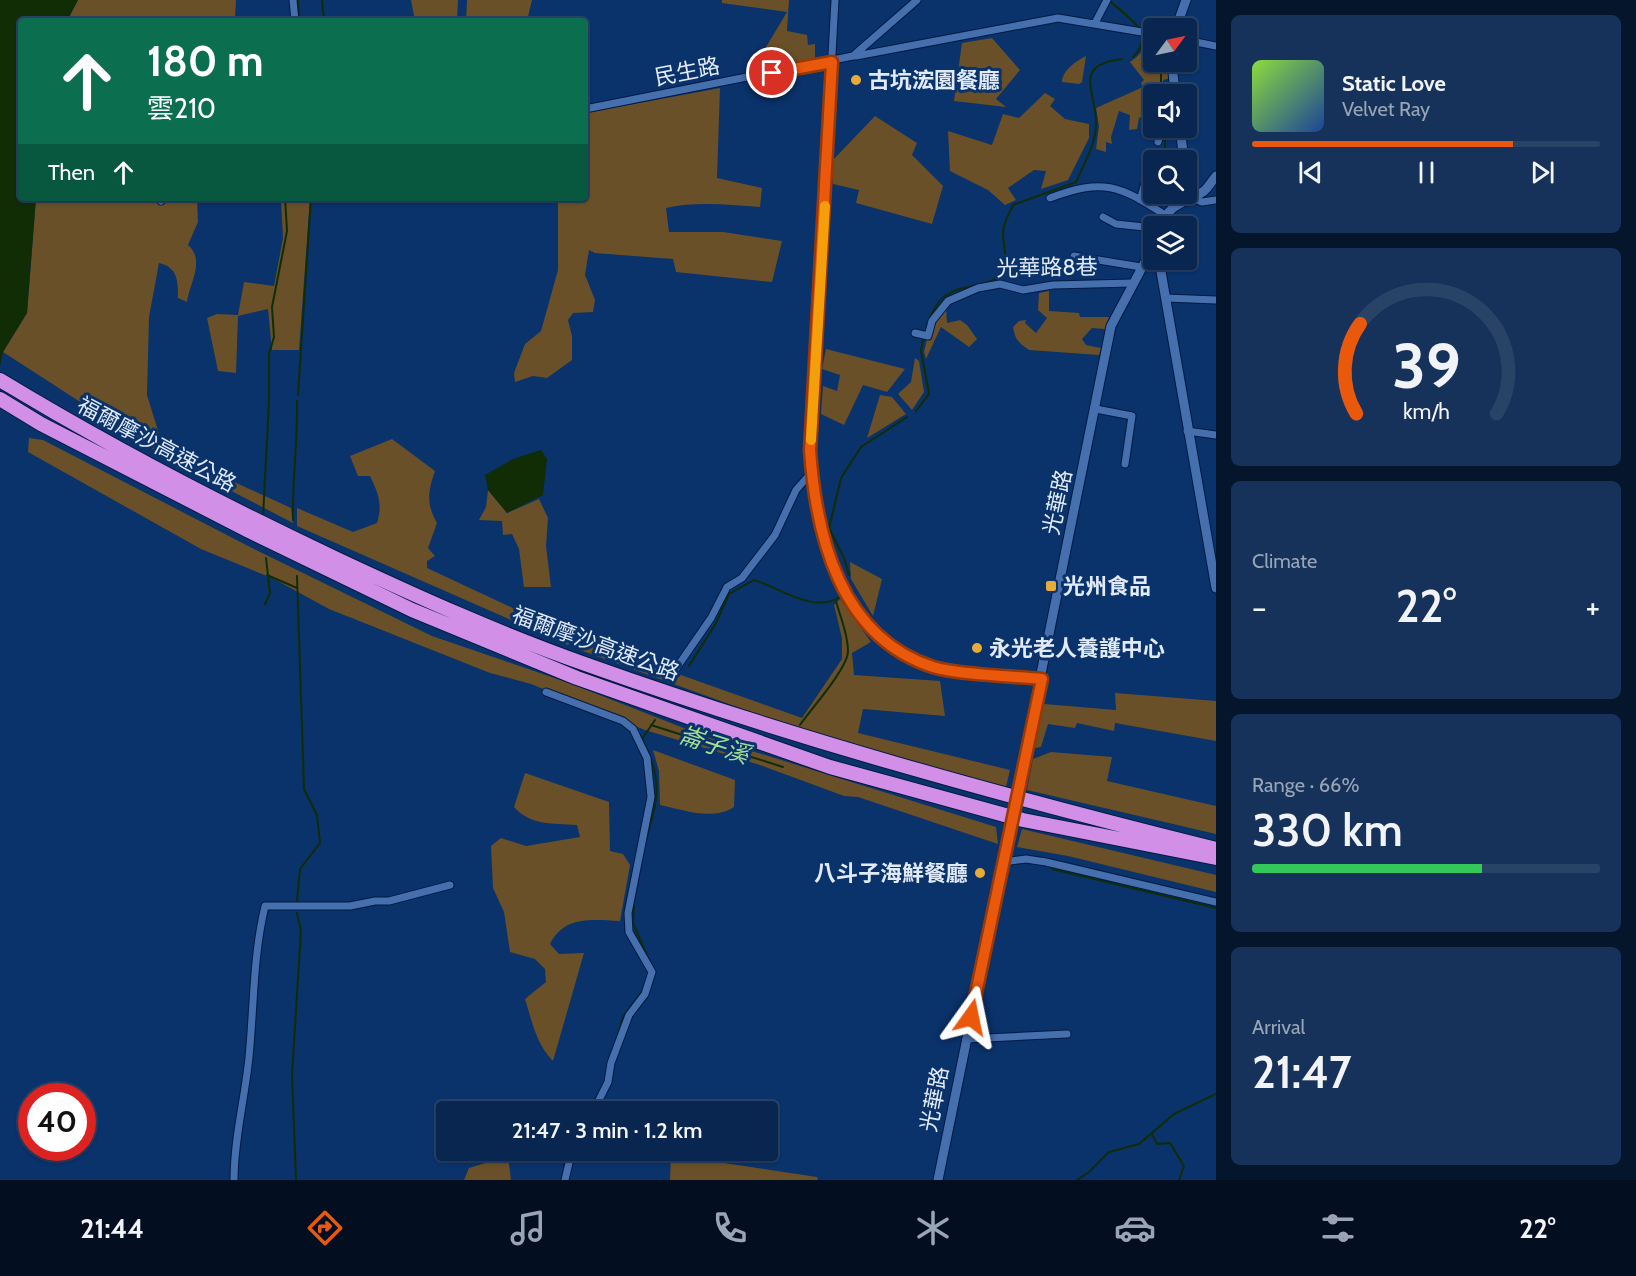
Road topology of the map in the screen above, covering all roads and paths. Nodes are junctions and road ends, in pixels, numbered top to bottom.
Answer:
1 (293, 0) edge
2 (835, 0) edge
3 (917, 0) edge
4 (1186, 0) edge
5 (1106, 2) edge
6 (295, 18) edge
7 (1180, 18) edge
8 (1095, 23) junction
9 (1143, 33) edge
10 (1197, 42) edge
11 (1216, 46) edge
12 (853, 56) junction
13 (832, 62) junction
14 (588, 108) edge
15 (1159, 138) edge
16 (1158, 142) dead end
17 (1216, 176) edge
18 (1143, 190) edge
19 (1197, 194) edge
20 (1050, 198) dead end
21 (1140, 200) junction
22 (1197, 200) edge
23 (1216, 200) edge
24 (1179, 204) edge
25 (1165, 214) joint
26 (1102, 217) dead end
27 (1143, 227) edge
28 (1074, 256) dead end
29 (1143, 264) edge
30 (1141, 267) junction
31 (1161, 270) edge
32 (1132, 284) junction
33 (1166, 298) junction
34 (1216, 300) edge
35 (915, 333) dead end
36 (0, 380) edge
37 (0, 399) edge
38 (1096, 409) junction
39 (1187, 431) junction
40 (1216, 435) edge
41 (1125, 464) dead end
42 (812, 472) junction
43 (1216, 588) edge
44 (583, 638) dead end
45 (1042, 679) junction
46 (546, 692) dead end
47 (1216, 849) edge
48 (1216, 858) edge
49 (1003, 862) junction
50 (450, 885) dead end
51 (1216, 902) edge
52 (1066, 1034) dead end
53 (966, 1039) junction
54 (598, 1101) edge
55 (569, 1161) edge
56 (234, 1180) edge
57 (565, 1180) edge
58 (938, 1180) edge

1 - 6 street
2 - 13 street
3 - 12 street, 民生路
4 - 7 street
5 - 8 street
8 - 9 street
8 - 12 street
10 - 11 street
12 - 13 street, 民生路
13 - 14 street, 民生路
13 - 42 street
15 - 16 street
17 - 19 street
18 - 21 street
20 - 21 street
21 - 25 street
22 - 23 street
24 - 25 street
26 - 27 street
28 - 30 street
29 - 30 street, 光華路
30 - 32 street, 光華路
31 - 33 street
32 - 35 street, 光華路8巷
32 - 38 street, 光華路
33 - 34 street
33 - 39 street
36 - 47 highway, 福爾摩沙高速公路
37 - 48 highway, 福爾摩沙高速公路
38 - 41 street
38 - 45 street, 光華路
39 - 40 street
39 - 43 street
42 - 44 street
42 - 45 street
45 - 49 street, 光華路, bridge
46 - 54 street
49 - 51 street
49 - 53 street, 光華路
50 - 56 street
52 - 53 street
53 - 58 street, 光華路
55 - 57 street

